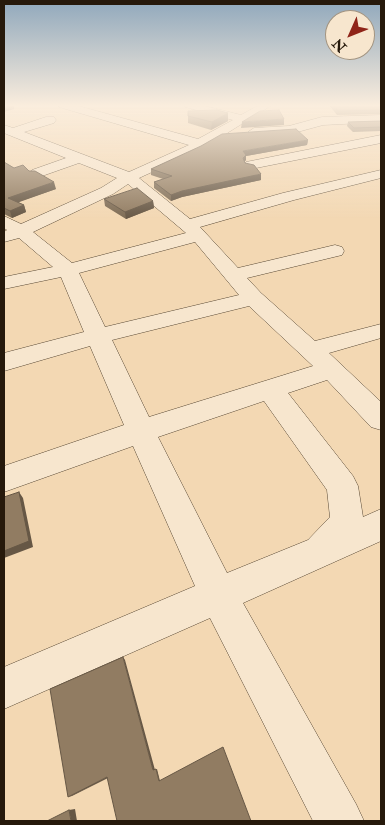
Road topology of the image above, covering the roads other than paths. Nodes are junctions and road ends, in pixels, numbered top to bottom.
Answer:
1 (42, 144) edge
2 (200, 144) edge
3 (369, 144) edge
4 (79, 158) junction
5 (37, 173) edge
6 (381, 174) edge
7 (129, 177) junction
8 (289, 196) junction
9 (4, 221) edge
10 (193, 230) junction
11 (21, 231) junction
12 (4, 239) edge
13 (335, 251) dead end
14 (68, 270) junction
15 (234, 275) junction
16 (4, 283) edge
17 (253, 298) junction
18 (381, 331) edge
19 (98, 336) junction
20 (310, 350) junction
21 (4, 362) edge
22 (332, 369) junction
23 (270, 389) junction
24 (381, 419) edge
25 (141, 431) junction
26 (4, 478) edge
27 (381, 525) edge
28 (320, 552) junction
29 (218, 595) junction
30 (4, 688) edge
31 (339, 821) edge

1 - 4 street
2 - 7 street
3 - 8 street
4 - 5 street
4 - 7 street
6 - 8 street
7 - 10 street
7 - 11 street
8 - 10 street
9 - 11 street
10 - 14 street
10 - 15 street
11 - 12 street
11 - 14 street
13 - 15 street
14 - 16 street
14 - 19 street
15 - 17 street
17 - 19 street
17 - 20 street
18 - 20 street
19 - 21 street
19 - 25 street
20 - 22 street
22 - 23 street
22 - 24 street
23 - 25 street
23 - 28 street
25 - 26 street
25 - 29 street
27 - 28 street
28 - 29 street
29 - 30 street
29 - 31 street

